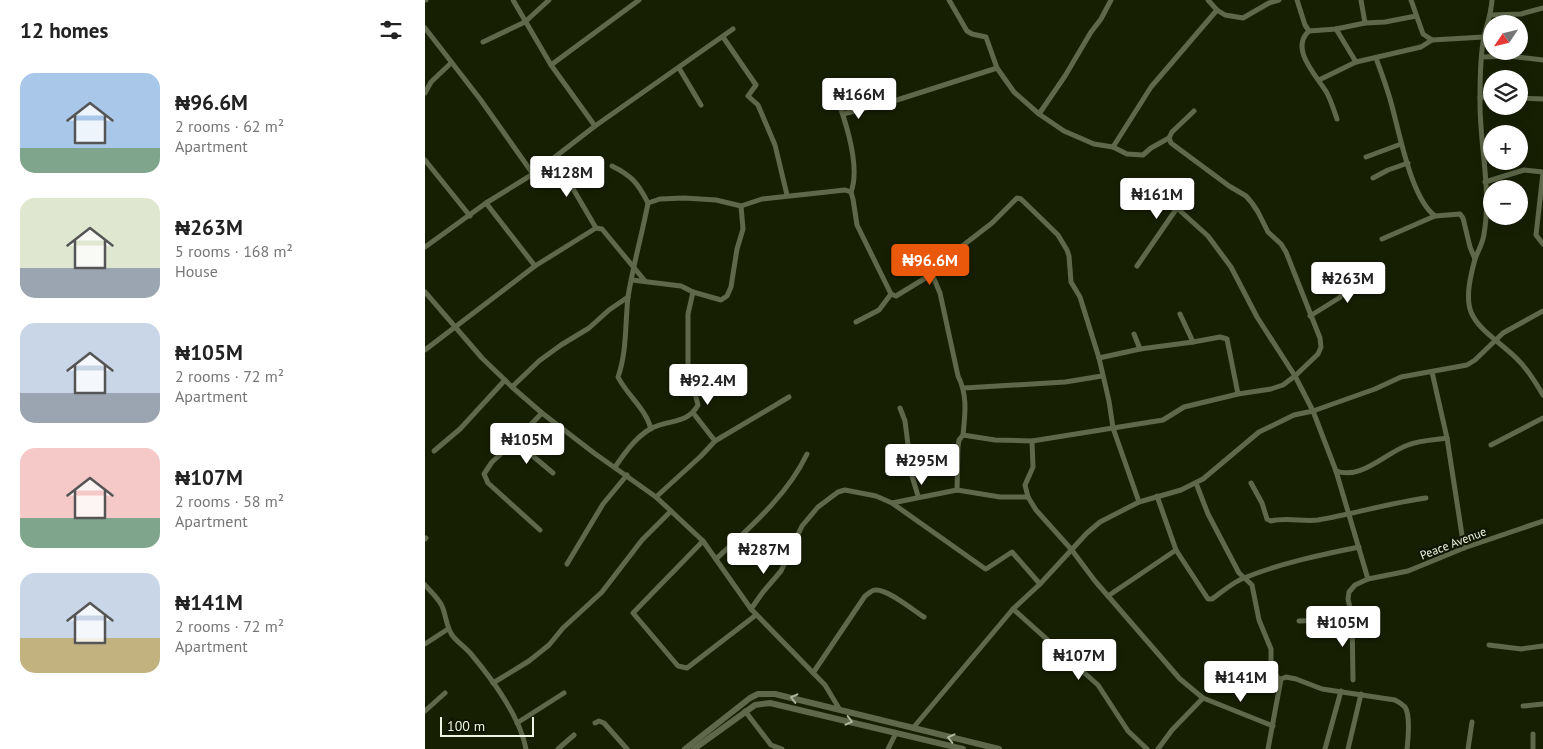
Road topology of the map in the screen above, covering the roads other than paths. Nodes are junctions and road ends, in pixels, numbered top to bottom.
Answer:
1 (513, 0) edge
2 (549, 0) edge
3 (639, 0) edge
4 (949, 0) edge
5 (1111, 0) edge
6 (1208, 0) edge
7 (1279, 0) edge
8 (1297, 0) edge
9 (1361, 0) edge
10 (1411, 0) edge
11 (1492, 0) edge
12 (1543, 8) edge
13 (1217, 10) junction
14 (1491, 15) joint
15 (1416, 16) junction
16 (525, 22) junction
17 (1365, 23) junction
18 (425, 28) edge
19 (733, 29) dead end
20 (1336, 29) junction
21 (1306, 31) junction
22 (723, 37) junction
23 (1483, 37) edge
24 (1429, 39) junction
25 (483, 42) dead end
26 (1483, 46) edge
27 (1482, 56) junction
28 (1376, 58) junction
29 (1543, 60) edge
30 (1356, 62) junction
31 (451, 63) junction
32 (551, 65) junction
33 (679, 68) junction
34 (997, 68) junction
35 (1319, 80) junction
36 (834, 90) dead end
37 (425, 92) edge
38 (1480, 97) junction
39 (1483, 97) edge
40 (1528, 98) edge
41 (1543, 99) edge
42 (701, 105) dead end
43 (1194, 112) dead end
44 (843, 114) junction
45 (1039, 114) junction
46 (1337, 119) dead end
47 (595, 126) junction
48 (1169, 138) junction
49 (1401, 144) junction
50 (1113, 147) junction
51 (1366, 156) dead end
52 (425, 160) edge
53 (551, 160) junction
54 (1408, 163) junction
55 (612, 166) dead end
56 (1543, 173) edge
57 (533, 174) junction
58 (1373, 178) dead end
59 (1485, 180) edge
60 (1492, 180) edge
61 (1191, 183) dead end
62 (851, 192) junction
63 (787, 195) junction
64 (648, 203) junction
65 (486, 204) junction
66 (741, 206) junction
67 (1177, 208) junction
68 (470, 216) junction
69 (1435, 216) junction
70 (1485, 225) edge
71 (596, 228) junction
72 (1382, 239) dead end
73 (1543, 244) edge
74 (425, 247) edge
75 (1475, 259) junction
76 (535, 266) junction
77 (633, 266) junction
78 (1137, 266) dead end
79 (1366, 269) dead end
80 (932, 274) junction
81 (632, 280) junction
82 (645, 281) junction
83 (425, 292) edge
84 (693, 292) junction
85 (891, 294) junction
86 (628, 297) junction
87 (1543, 311) edge
88 (1180, 314) dead end
89 (1310, 316) junction
90 (856, 322) dead end
91 (456, 328) junction
92 (1134, 334) dead end
93 (1495, 340) junction
94 (1193, 342) junction
95 (1140, 349) junction
96 (425, 350) edge
97 (1099, 358) junction
98 (1432, 372) junction
99 (1102, 376) junction
100 (1295, 376) junction
101 (505, 380) junction
102 (512, 387) junction
103 (964, 388) junction
104 (1542, 392) edge
105 (1238, 394) junction
106 (789, 397) dead end
107 (900, 408) dead end
108 (1313, 411) junction
109 (542, 413) junction
110 (694, 414) junction
111 (1543, 418) edge
112 (1113, 428) junction
113 (651, 429) junction
114 (963, 435) junction
115 (1447, 438) junction
116 (515, 441) junction
117 (1032, 441) junction
118 (715, 442) junction
119 (1491, 445) dead end
120 (434, 451) dead end
121 (807, 454) dead end
122 (615, 467) junction
123 (1336, 471) junction
124 (553, 473) dead end
125 (627, 475) junction
126 (1251, 482) dead end
127 (1196, 483) junction
128 (957, 490) junction
129 (918, 496) junction
130 (1157, 496) junction
131 (656, 497) junction
132 (1029, 497) junction
133 (1426, 498) dead end
134 (1139, 502) junction
135 (892, 503) junction
136 (671, 511) junction
137 (1350, 514) junction
138 (1543, 521) edge
139 (540, 530) dead end
140 (703, 541) junction
141 (1359, 547) junction
142 (1465, 548) junction
143 (1071, 549) junction
144 (1176, 550) junction
145 (716, 560) junction
146 (567, 564) dead end
147 (1243, 578) junction
148 (1368, 579) junction
149 (1039, 584) junction
150 (425, 585) edge
151 (1108, 596) junction
152 (1013, 608) junction
153 (751, 609) junction
154 (756, 616) junction
155 (924, 617) dead end
156 (1352, 617) junction
157 (1299, 621) dead end
158 (448, 629) junction
159 (425, 644) edge
160 (1489, 645) dead end
161 (1543, 646) edge
162 (813, 673) junction
163 (1281, 679) junction
164 (1353, 680) dead end
165 (493, 683) junction
166 (1341, 692) junction
167 (445, 693) dead end
168 (564, 693) dead end
169 (1361, 694) junction
170 (1203, 698) junction
171 (1543, 704) edge
172 (1523, 706) dead end
173 (840, 710) junction
174 (425, 711) edge
175 (745, 711) junction
176 (1472, 722) dead end
177 (517, 723) junction
178 (595, 723) dead end
179 (1273, 726) junction
180 (913, 728) junction
181 (897, 733) junction
182 (1533, 734) dead end
183 (574, 735) dead end
184 (946, 747) edge
185 (526, 749) edge
186 (558, 749) edge
187 (627, 749) edge
188 (685, 749) edge
189 (694, 749) edge
190 (782, 749) edge
191 (888, 749) edge
192 (963, 749) edge
193 (999, 749) edge
194 (1147, 749) edge
195 (1159, 749) edge
196 (1268, 749) edge
197 (1325, 749) edge
198 (1348, 749) edge
199 (1407, 749) edge
200 (1468, 749) edge
201 (1533, 749) edge

1 - 16 street
2 - 16 street
3 - 32 street
4 - 34 street
5 - 45 street
6 - 13 street
7 - 13 street
8 - 21 street
9 - 17 street
10 - 15 street
11 - 14 street
12 - 14 street
13 - 50 street
15 - 17 street
15 - 24 street
16 - 25 street
16 - 32 street
17 - 20 street
18 - 31 street
19 - 22 street
20 - 21 street
20 - 30 street
21 - 35 street
22 - 33 street
22 - 63 street
23 - 24 street
24 - 28 street
26 - 27 street
27 - 29 street
27 - 38 street
28 - 30 street
28 - 49 street
30 - 35 street
31 - 37 street
31 - 57 street
32 - 47 street
33 - 42 street
33 - 47 street
34 - 44 street
34 - 45 street
35 - 46 street
36 - 44 street
38 - 39 street
38 - 59 street
40 - 41 street
43 - 48 street
44 - 62 street
45 - 50 street
47 - 53 street
48 - 50 street
48 - 89 street
49 - 51 street
49 - 54 street
52 - 68 street
53 - 57 street
53 - 71 street
54 - 58 street
54 - 69 street
55 - 64 street
56 - 60 street
56 - 73 street
57 - 65 street
61 - 67 street
62 - 63 street
62 - 85 street
63 - 66 street
64 - 66 street
64 - 77 street
65 - 68 street
65 - 76 street
66 - 84 street
67 - 78 street
67 - 100 street
68 - 74 street
69 - 72 street
69 - 75 street
70 - 75 street
71 - 76 street
71 - 77 street
75 - 93 street
76 - 91 street
77 - 81 street
77 - 82 street
79 - 89 street
80 - 85 street
80 - 97 street
80 - 103 street
81 - 82 street
81 - 86 street
82 - 84 street
83 - 91 street
84 - 110 street
85 - 90 street
86 - 102 street
86 - 113 street
87 - 93 street
88 - 94 street
89 - 100 street
91 - 96 street
91 - 101 street
92 - 95 street
93 - 98 street
93 - 104 street
94 - 95 street
94 - 105 street
95 - 97 street
97 - 99 street
98 - 108 street
98 - 115 street
99 - 103 street
99 - 112 street
100 - 105 street
100 - 108 street
101 - 102 street
101 - 120 street
102 - 109 street
103 - 114 street
105 - 112 street
106 - 118 street
107 - 129 street
108 - 123 street
108 - 127 street
109 - 116 street
109 - 122 street
110 - 113 street
110 - 118 street
111 - 119 street
112 - 117 street
112 - 134 street
113 - 122 street
114 - 117 street
114 - 128 street
115 - 123 street
115 - 142 street
116 - 124 street
116 - 139 street
117 - 132 street
118 - 131 street
121 - 145 street
122 - 125 street
123 - 137 street
125 - 131 street
125 - 146 street
126 - 137 street
127 - 130 street
127 - 147 street
128 - 129 street
128 - 132 street
129 - 135 street
130 - 134 street
130 - 144 street
131 - 136 street
132 - 143 street
133 - 137 street
134 - 143 street
135 - 149 street
135 - 153 street
136 - 140 street
136 - 165 street
137 - 141 street
138 - 142 street, Peace Avenue
140 - 145 street
140 - 154 street
141 - 147 street
141 - 148 street
142 - 148 street, Peace Avenue
143 - 149 street
143 - 151 street
144 - 147 street
144 - 151 street
145 - 153 street
147 - 163 street
148 - 156 street
149 - 152 street
150 - 158 street
151 - 170 street
152 - 180 street
152 - 194 street
153 - 154 street
154 - 162 street
155 - 162 street
156 - 157 street
156 - 164 street
158 - 159 street
158 - 165 street
160 - 161 street
162 - 173 street
163 - 166 street
163 - 179 street
165 - 177 street
166 - 169 street
166 - 197 street
167 - 174 street
168 - 177 street
169 - 198 street
169 - 199 street
170 - 179 street
170 - 195 street
171 - 172 street
173 - 180 street
173 -> 188 street
175 -> 181 street
175 - 189 street
175 - 190 street
176 - 200 street
177 - 185 street
178 - 187 street
179 - 196 street
193 -> 180 street
181 - 184 street
181 - 191 street
182 - 201 street
183 - 186 street
184 - 192 street

